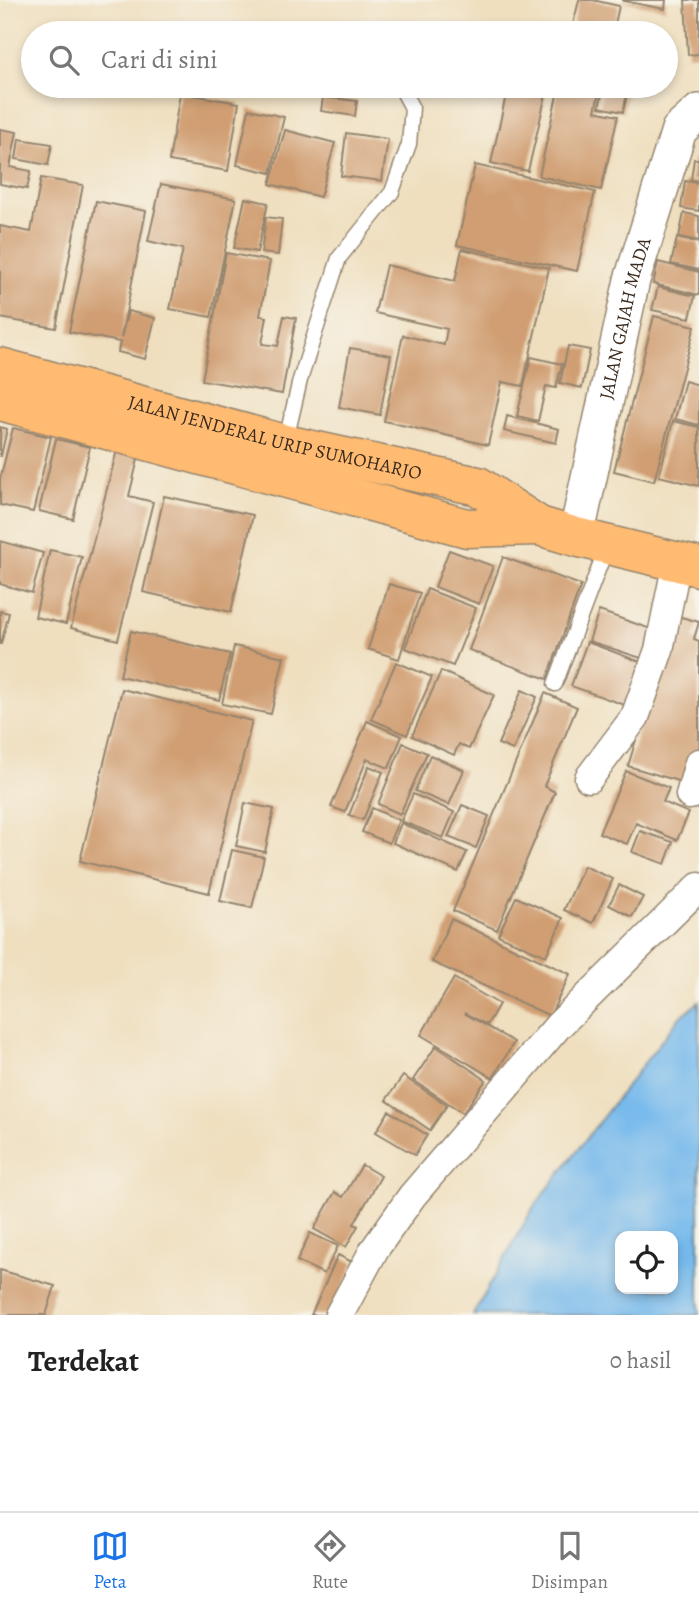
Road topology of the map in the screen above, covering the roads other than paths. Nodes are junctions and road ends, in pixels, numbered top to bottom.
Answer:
1 (407, 98) edge
2 (699, 112) edge
3 (0, 367) edge
4 (0, 401) edge
5 (285, 444) junction
6 (539, 526) junction
7 (592, 541) junction
8 (688, 564) edge
9 (555, 684) dead end
10 (699, 763) edge
11 (589, 778) dead end
12 (690, 795) dead end
13 (699, 887) edge
14 (339, 1315) edge

1 - 5 lane
2 - 7 street, JALAN GAJAH MADA
3 - 5 highway, JALAN JENDERAL URIP SUMOHARJO
4 - 6 highway, JALAN JENDERAL URIP SUMOHARJO
5 - 6 highway, JALAN JENDERAL URIP SUMOHARJO
6 - 7 highway, JALAN JENDERAL URIP SUMOHARJO
7 - 8 highway, JALAN JENDERAL URIP SUMOHARJO
7 - 9 lane
8 - 11 street
10 - 12 street
13 - 14 street

